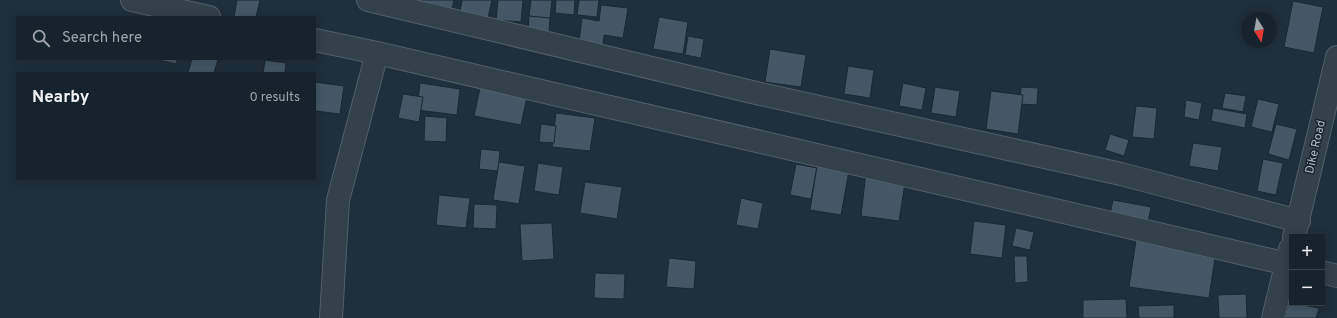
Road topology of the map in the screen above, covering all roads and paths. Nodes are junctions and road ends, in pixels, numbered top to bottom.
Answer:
1 (132, 0) edge
2 (368, 0) edge
3 (204, 16) edge
4 (316, 40) edge
5 (377, 53) junction
6 (1337, 57) edge
7 (1296, 229) edge
8 (1289, 258) edge
9 (1289, 262) edge
10 (1325, 273) edge
11 (1337, 276) edge
12 (331, 318) edge
13 (1273, 318) edge

1 - 3 street
2 - 7 street
4 - 5 street
5 - 8 street
5 - 12 street
6 - 7 street, Dike Road
9 - 13 street
10 - 11 street

